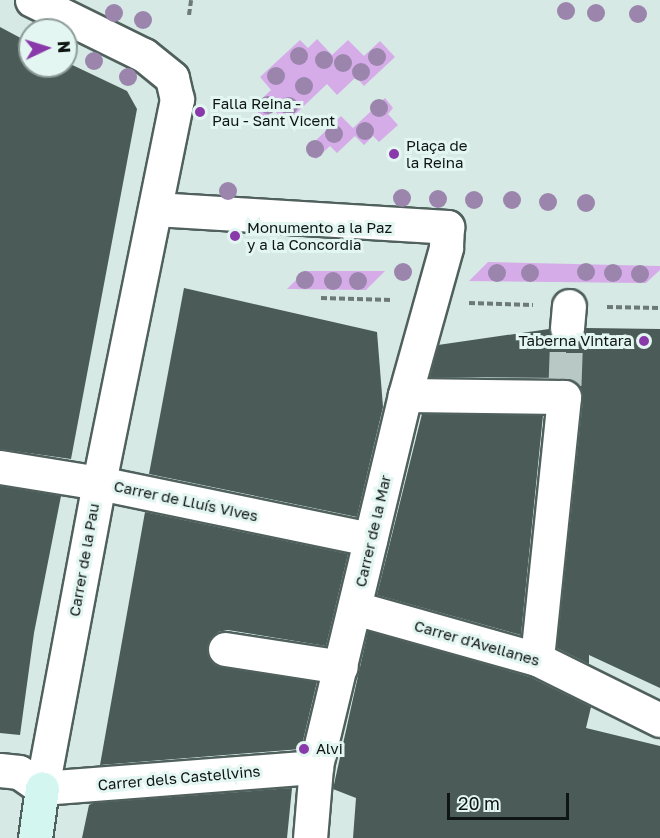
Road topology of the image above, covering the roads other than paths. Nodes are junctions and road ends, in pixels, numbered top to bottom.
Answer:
1 (32, 0) edge
2 (155, 209) junction
3 (405, 395) junction
4 (0, 467) edge
5 (99, 483) junction
6 (370, 539) junction
7 (355, 608) junction
8 (225, 649) dead end
9 (537, 659) junction
10 (341, 667) junction
11 (660, 720) edge
12 (315, 767) junction
13 (0, 770) edge
14 (42, 788) junction
15 (35, 838) edge
16 (310, 838) edge

1 - 2 street
2 - 3 street, Carrer de la Mar
2 - 5 street, Carrer de la Pau
3 - 6 street, Carrer de la Mar
3 - 9 street
4 - 5 street, Carrer de Lluís Vives
5 - 6 street, Carrer de Lluís Vives
5 - 14 street, Carrer de la Pau
6 - 7 street, Carrer de la Mar
7 - 9 street, Carrer d'Avellanes
7 - 10 street, Carrer de la Mar
8 - 10 street
9 - 11 street, Carrer d'Avellanes
10 - 12 street, Carrer de la Mar
12 - 14 street, Carrer dels Castellvins
12 - 16 street, Carrer de la Mar
13 - 14 street
14 - 15 street, Carrer de la Pau

